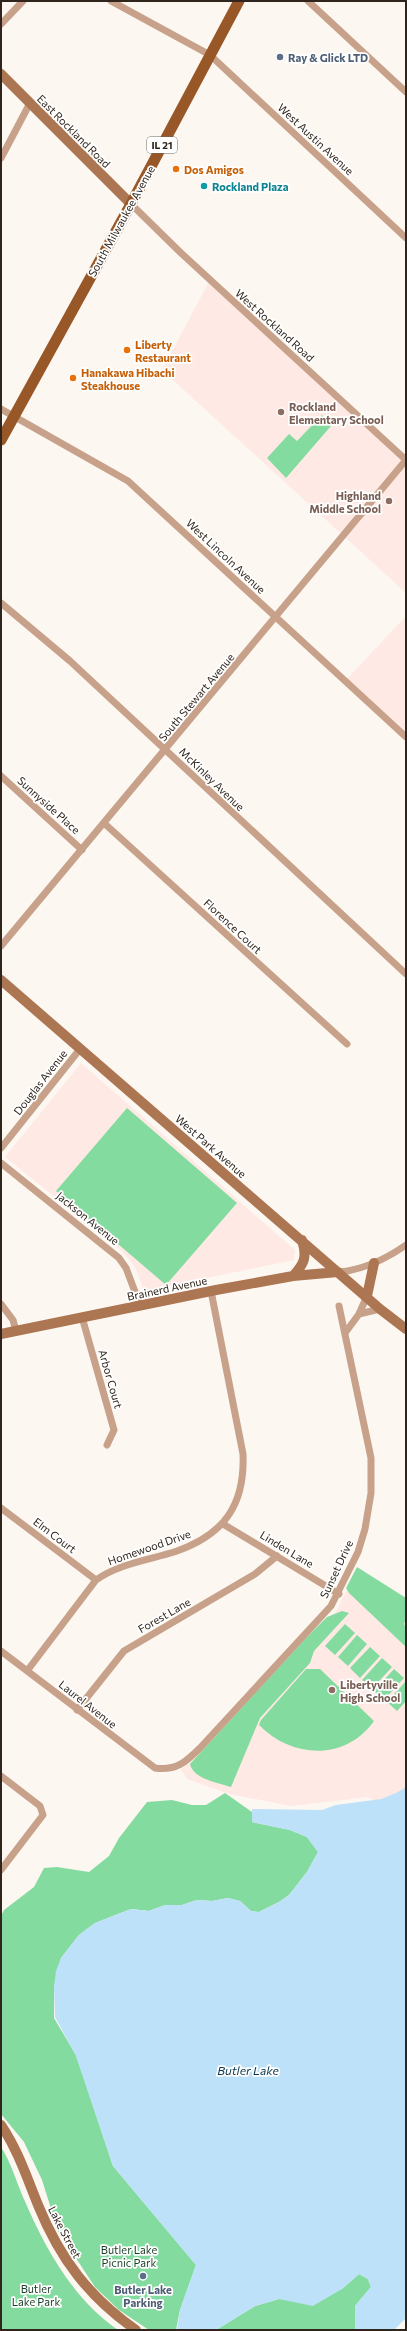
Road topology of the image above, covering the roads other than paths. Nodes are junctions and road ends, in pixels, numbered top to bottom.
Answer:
1 (23, 1) edge
2 (111, 1) edge
3 (238, 1) edge
4 (308, 1) edge
5 (1, 24) edge
6 (210, 55) junction
7 (1, 74) edge
8 (406, 92) edge
9 (30, 103) junction
10 (1, 158) edge
11 (131, 204) junction
12 (406, 238) edge
13 (1, 409) edge
14 (14, 416) junction
15 (1, 440) edge
16 (406, 460) edge
17 (1, 603) edge
18 (276, 617) junction
19 (406, 737) edge
20 (166, 750) junction
21 (1, 776) edge
22 (105, 824) junction
23 (82, 850) junction
24 (1, 946) edge
25 (406, 974) edge
26 (1, 980) edge
27 (347, 1044) dead end
28 (80, 1048) junction
29 (1, 1148) edge
30 (1, 1163) edge
31 (302, 1240) junction
32 (406, 1245) edge
33 (374, 1263) junction
34 (338, 1272) junction
35 (293, 1276) junction
36 (211, 1291) junction
37 (367, 1296) junction
38 (1, 1304) edge
39 (140, 1306) junction
40 (339, 1306) dead end
41 (380, 1309) junction
42 (359, 1314) junction
43 (82, 1317) junction
44 (406, 1329) edge
45 (16, 1330) junction
46 (345, 1333) junction
47 (1, 1334) edge
48 (107, 1446) dead end
49 (1, 1508) edge
50 (223, 1524) junction
51 (277, 1556) junction
52 (96, 1580) junction
53 (339, 1594) junction
54 (1, 1651) edge
55 (27, 1671) junction
56 (77, 1710) junction
57 (165, 1769) joint
58 (1, 1776) edge
59 (1, 1870) edge
60 (1, 2125) edge
61 (136, 2330) edge

1 - 5 street
2 - 6 street, West Austin Avenue
3 - 6 main road, South Milwaukee Avenue / IL 21
4 - 8 street
6 - 11 main road, South Milwaukee Avenue / IL 21
6 - 12 street, West Austin Avenue
7 - 9 street, East Rockland Road
9 - 10 street
9 - 11 street, East Rockland Road
11 - 14 main road, South Milwaukee Avenue / IL 21
11 - 16 street, West Rockland Road
13 - 14 street, West Lincoln Avenue
14 - 15 main road, South Milwaukee Avenue / IL 21
14 - 18 street, West Lincoln Avenue
16 - 18 street, South Stewart Avenue
17 - 20 street, McKinley Avenue
18 - 19 street, West Lincoln Avenue
18 - 20 street, South Stewart Avenue
20 - 22 street, South Stewart Avenue
20 - 25 street, McKinley Avenue
21 - 23 street, Sunnyside Place
22 - 23 street, South Stewart Avenue
22 - 27 street, Florence Court
23 - 24 street, South Stewart Avenue
26 - 28 street, West Park Avenue
28 - 29 street, Douglas Avenue
28 - 31 street, West Park Avenue
30 - 39 street, Jackson Avenue
31 - 34 street, West Park Avenue
31 - 35 street
32 - 33 street
33 - 34 street
33 - 37 street
34 - 35 street, Brainerd Avenue
34 - 37 street, West Park Avenue
35 - 36 street, Brainerd Avenue
36 - 39 street, Brainerd Avenue
36 - 50 street, Homewood Drive
37 - 41 street, West Park Avenue
37 - 42 street
38 - 45 street
39 - 43 street, Brainerd Avenue
40 - 46 street, Sunset Drive
41 - 42 street
41 - 44 street, West Park Avenue
42 - 46 street
43 - 45 street, Brainerd Avenue
43 - 48 street, Arbor Court
45 - 47 street, Brainerd Avenue
46 - 53 street, Sunset Drive
49 - 52 street, Elm Court
50 - 51 street, Linden Lane
50 - 52 street, Homewood Drive
51 - 53 street, Linden Lane
51 - 56 street, Forest Lane
52 - 55 street, Homewood Drive
53 - 57 street, Sunset Drive
54 - 55 street, Laurel Avenue
55 - 56 street, Laurel Avenue
56 - 57 street, Laurel Avenue
58 - 59 street
60 - 61 street, Lake Street

